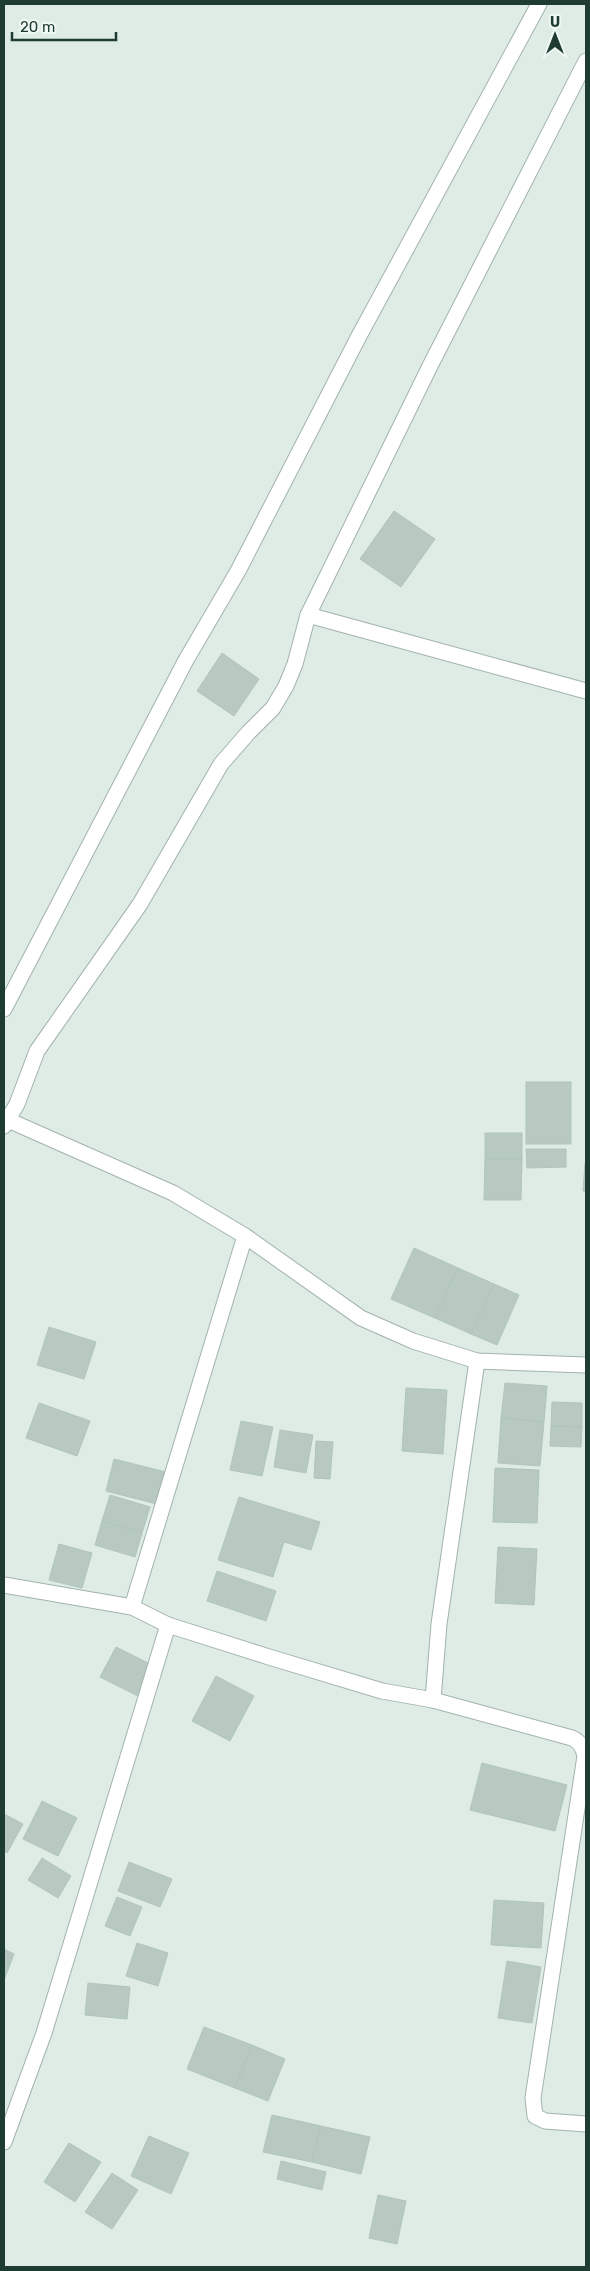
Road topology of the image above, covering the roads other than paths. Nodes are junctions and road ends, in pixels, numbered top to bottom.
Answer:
1 (539, 4) edge
2 (586, 60) edge
3 (308, 615) junction
4 (586, 691) edge
5 (4, 1009) edge
6 (6, 1123) edge
7 (245, 1236) junction
8 (477, 1361) junction
9 (586, 1365) edge
10 (4, 1585) edge
11 (132, 1607) junction
12 (168, 1625) junction
13 (433, 1700) junction
14 (586, 2124) edge
15 (4, 2142) edge

1 - 5 street
2 - 3 street
3 - 4 street
3 - 6 street
6 - 7 street
7 - 8 street
7 - 11 street
8 - 9 street
8 - 13 street
10 - 11 street
11 - 12 street
12 - 13 street
12 - 15 street
13 - 14 street

